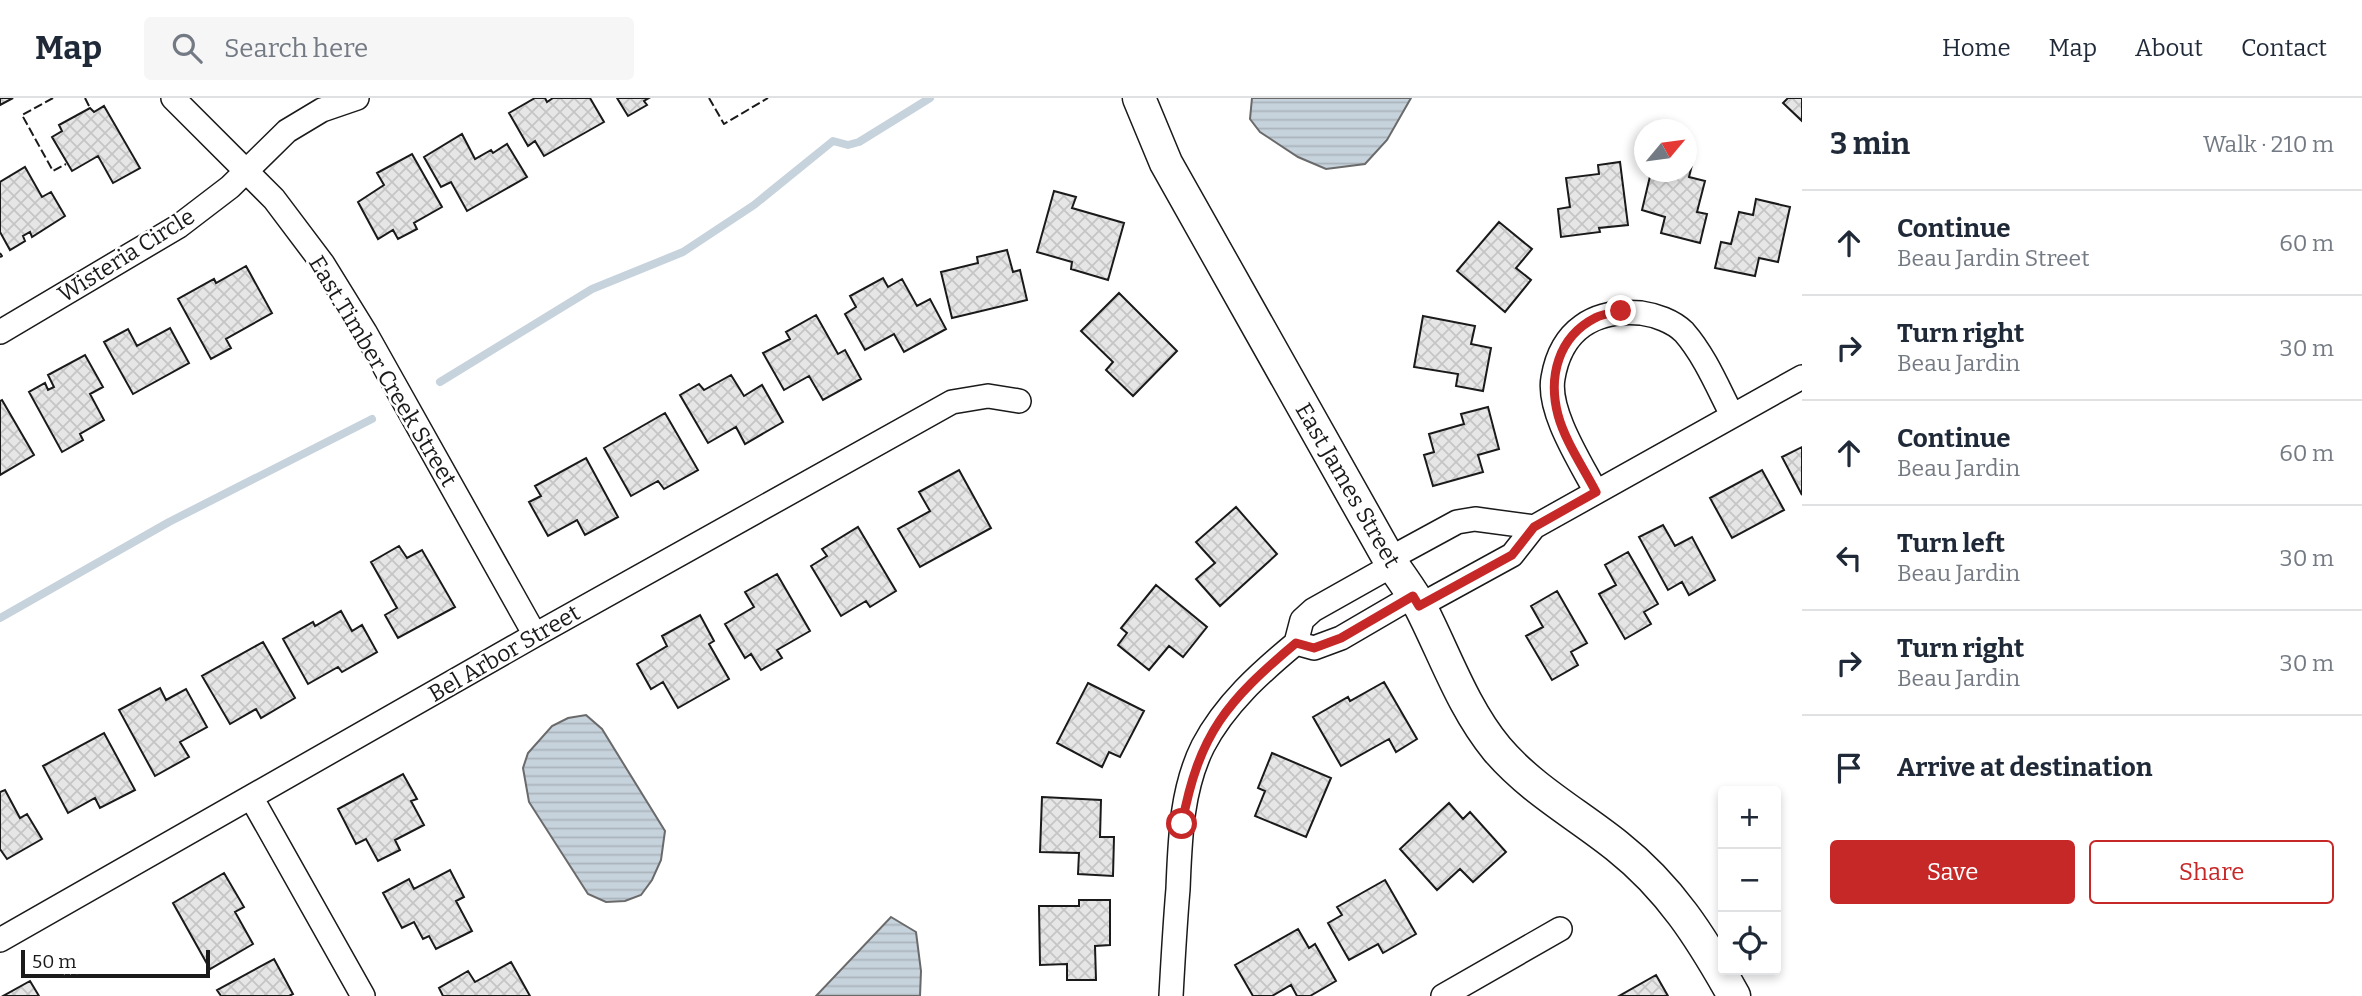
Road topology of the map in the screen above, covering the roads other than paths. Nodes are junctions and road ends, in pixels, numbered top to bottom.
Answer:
1 (173, 98) edge
2 (357, 98) edge
3 (1139, 98) edge
4 (245, 170) junction
5 (0, 332) edge
6 (1802, 377) edge
7 (1019, 401) dead end
8 (1732, 415) junction
9 (1596, 492) junction
10 (1534, 527) junction
11 (1391, 562) junction
12 (1416, 601) junction
13 (534, 635) junction
14 (1296, 643) junction
15 (251, 797) junction
16 (1560, 929) dead end
17 (0, 940) edge
18 (363, 996) edge
19 (1171, 996) edge
20 (1443, 996) edge
21 (1734, 996) edge

1 - 4 street, East Timber Creek Street
2 - 4 street, Wisteria Circle
3 - 11 street, East James Street
4 - 5 street, Wisteria Circle
4 - 13 street, East Timber Creek Street
6 - 8 street
7 - 13 street, Bel Arbor Street
8 - 9 street
8 - 9 street
9 - 10 street
10 - 11 street
10 - 12 street
11 - 12 street, East James Street
11 - 14 street
12 - 14 street
12 - 21 street, East James Street
13 - 15 street, Bel Arbor Street
14 - 19 street
15 - 17 street, Bel Arbor Street
15 - 18 street
16 - 20 street

